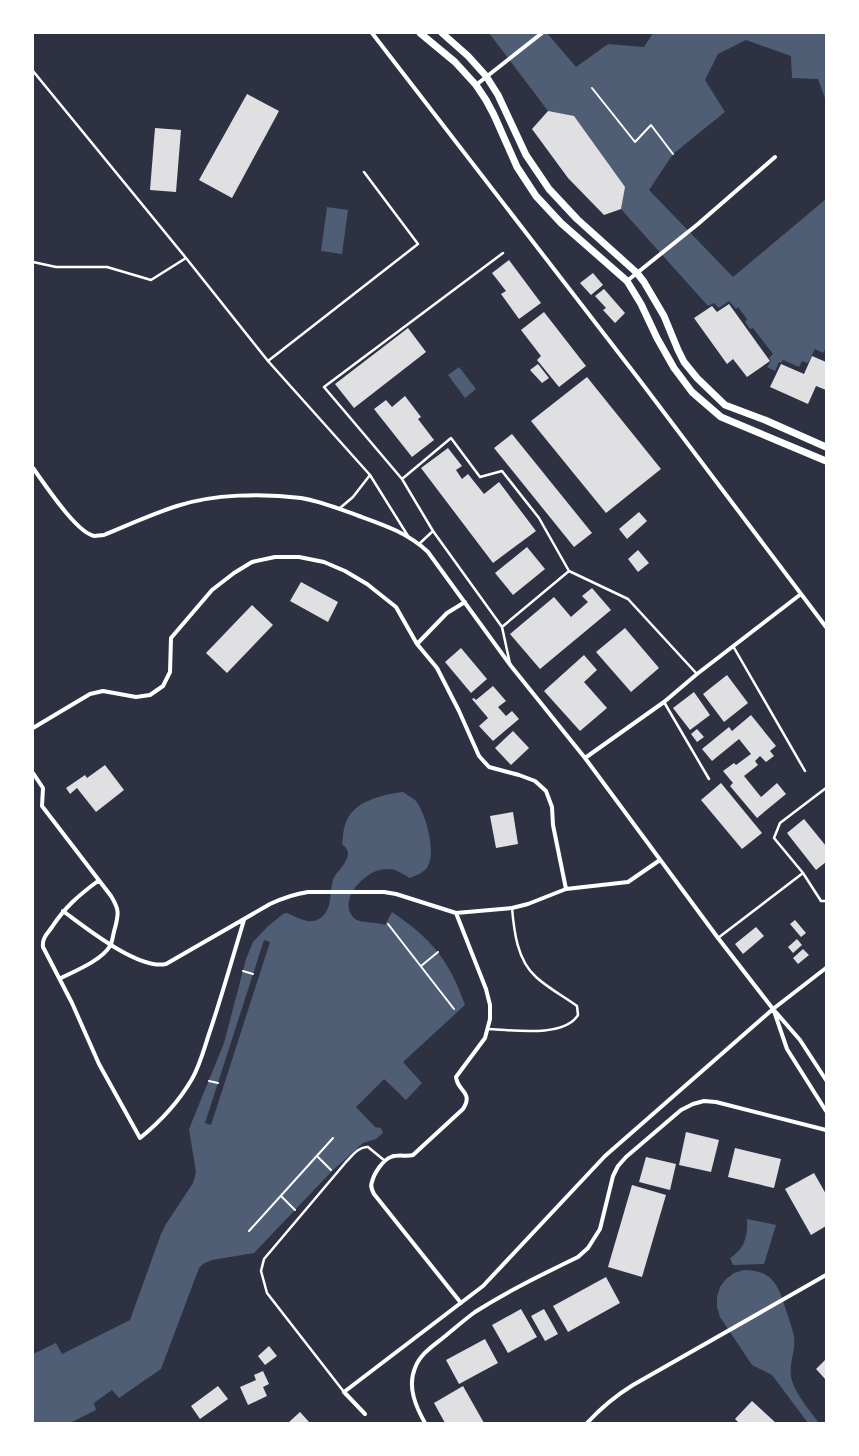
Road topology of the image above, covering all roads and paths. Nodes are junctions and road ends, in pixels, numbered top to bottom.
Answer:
1 (372, 33) edge
2 (420, 33) edge
3 (442, 33) edge
4 (542, 33) edge
5 (33, 71) edge
6 (486, 76) junction
7 (476, 85) junction
8 (592, 88) dead end
9 (672, 154) dead end
10 (775, 157) dead end
11 (364, 172) dead end
12 (503, 253) dead end
13 (186, 258) junction
14 (33, 262) edge
15 (637, 273) junction
16 (627, 281) junction
17 (268, 360) junction
18 (826, 446) edge
19 (826, 461) edge
20 (33, 468) edge
21 (370, 475) junction
22 (402, 479) junction
23 (339, 509) junction
24 (433, 531) junction
25 (409, 537) junction
26 (419, 544) junction
27 (569, 571) junction
28 (801, 594) junction
29 (465, 602) junction
30 (502, 627) junction
31 (826, 627) edge
32 (417, 644) junction
33 (733, 645) junction
34 (511, 666) junction
35 (697, 674) junction
36 (664, 702) junction
37 (33, 728) edge
38 (585, 758) junction
39 (805, 771) dead end
40 (33, 773) edge
41 (709, 779) dead end
42 (826, 788) edge
43 (660, 860) junction
44 (803, 874) junction
45 (98, 881) junction
46 (566, 889) junction
47 (826, 901) edge
48 (512, 908) junction
49 (63, 911) junction
50 (456, 913) junction
51 (244, 920) junction
52 (388, 924) dead end
53 (718, 938) junction
54 (110, 946) junction
55 (438, 952) dead end
56 (421, 966) junction
57 (826, 968) edge
58 (243, 971) dead end
59 (253, 974) dead end
60 (61, 978) junction
61 (454, 1009) dead end
62 (773, 1009) junction
63 (488, 1029) junction
64 (826, 1080) edge
65 (209, 1081) dead end
66 (218, 1083) dead end
67 (826, 1110) edge
68 (826, 1130) edge
69 (334, 1138) dead end
70 (317, 1156) junction
71 (385, 1161) junction
72 (332, 1171) dead end
73 (281, 1196) junction
74 (295, 1210) dead end
75 (249, 1231) dead end
76 (826, 1275) edge
77 (461, 1303) junction
78 (344, 1392) junction
79 (365, 1414) dead end
80 (425, 1423) edge
81 (587, 1423) edge

1 - 28 street
2 - 7 street
3 - 6 street
4 - 6 street
5 - 13 lane
6 - 7 street
6 - 15 street
7 - 16 street
8 - 9 path
10 - 15 street
11 - 17 lane
12 - 22 lane
13 - 14 lane
13 - 17 lane
15 - 16 street
15 - 18 street
16 - 19 street
17 - 21 lane
20 - 23 street
21 - 23 lane
21 - 25 lane
22 - 24 lane
22 - 27 lane
23 - 25 street
24 - 26 lane
24 - 30 lane
25 - 26 street
26 - 29 street
27 - 30 lane
27 - 35 lane
28 - 31 street
28 - 33 street
29 - 32 street
29 - 34 street
30 - 34 lane
32 - 37 street
32 - 46 street
33 - 35 street
33 - 39 lane
34 - 38 street
35 - 36 street
36 - 38 street
36 - 41 lane
38 - 43 street
40 - 45 street
42 - 44 lane
43 - 46 street
43 - 53 street
44 - 47 lane
44 - 53 lane
45 - 49 street
45 - 54 street
46 - 48 street
48 - 50 street
48 - 63 lane
49 - 54 street
49 - 60 street
50 - 51 street
50 - 63 street
51 - 54 street
51 - 60 street
52 - 56 path
53 - 62 street
54 - 60 street
55 - 56 path
56 - 61 path
57 - 62 street
58 - 59 path
62 - 64 street
62 - 67 street
62 - 77 street
63 - 71 street
65 - 66 path
68 - 80 street
69 - 70 path
70 - 72 path
70 - 73 path
71 - 77 street
71 - 78 lane
73 - 74 path
73 - 75 path
76 - 81 street
77 - 78 street
78 - 79 street

